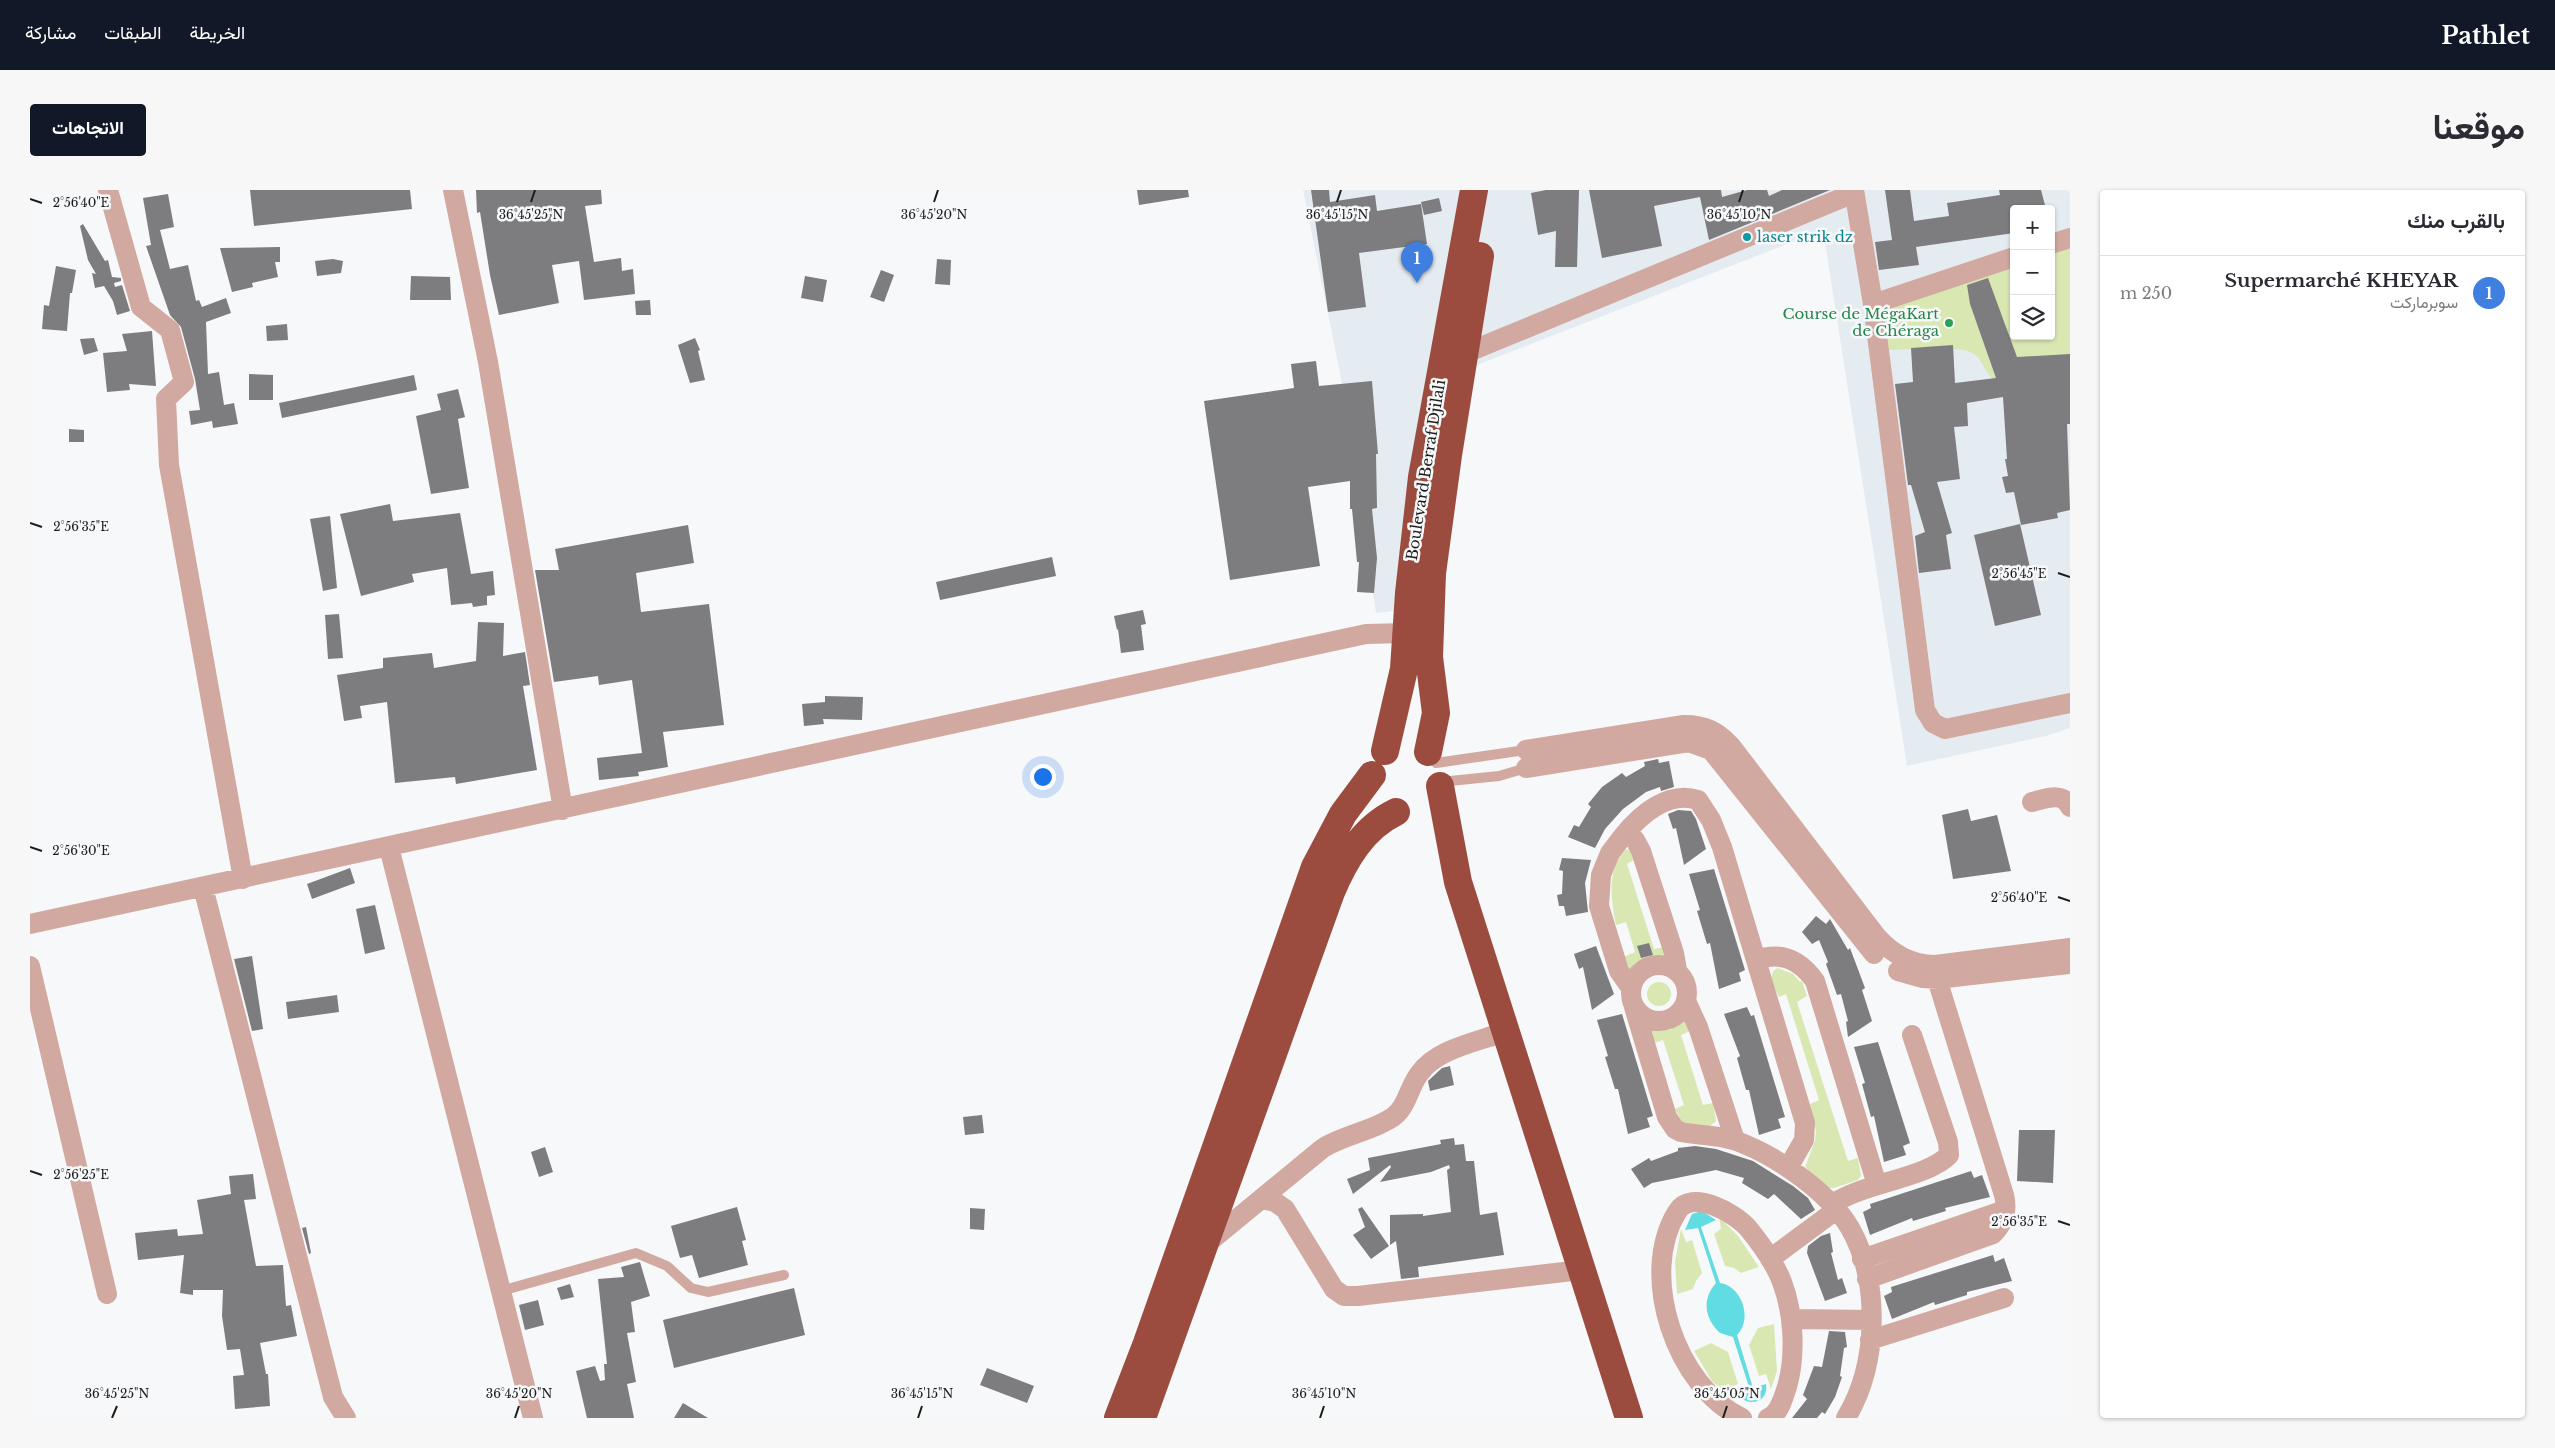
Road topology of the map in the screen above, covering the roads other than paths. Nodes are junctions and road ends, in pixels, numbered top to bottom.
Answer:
1 (108, 190) edge
2 (453, 190) edge
3 (1474, 190) edge
4 (1492, 190) edge
5 (1854, 191) edge
6 (2070, 238) edge
7 (2055, 243) edge
8 (2010, 258) edge
9 (1873, 304) junction
10 (1466, 353) junction
11 (1407, 633) junction
12 (2070, 703) edge
13 (1385, 751) junction
14 (1526, 759) junction
15 (1436, 771) junction
16 (1372, 775) junction
17 (2032, 802) dead end
18 (2070, 807) edge
19 (563, 810) junction
20 (1396, 812) junction
21 (1623, 836) junction
22 (389, 847) junction
23 (243, 878) junction
24 (203, 887) junction
25 (30, 924) edge
26 (2070, 948) edge
27 (1756, 960) junction
28 (2070, 964) edge
29 (30, 966) edge
30 (1677, 970) junction
31 (1937, 980) junction
32 (1632, 998) junction
33 (1686, 1000) junction
34 (1504, 1032) junction
35 (1912, 1036) dead end
36 (1735, 1140) junction
37 (1788, 1168) junction
38 (1877, 1185) junction
39 (1262, 1199) junction
40 (1834, 1208) junction
41 (2005, 1210) junction
42 (1204, 1246) junction
43 (1770, 1258) junction
44 (1862, 1259) junction
45 (1582, 1270) junction
46 (784, 1275) dead end
47 (1867, 1279) junction
48 (501, 1291) junction
49 (107, 1294) dead end
50 (2004, 1298) dead end
51 (1791, 1320) junction
52 (1870, 1330) junction
53 (1143, 1416) edge
54 (346, 1418) edge
55 (533, 1418) edge
56 (1118, 1418) edge
57 (1629, 1418) edge
58 (1742, 1418) edge
59 (1768, 1418) edge
60 (1846, 1418) edge

1 - 23 street
2 - 19 street
3 - 11 highway, Boulevard Berraf Djilali
4 - 10 highway, Boulevard Berraf Djilali
5 - 9 street
5 - 10 street
6 - 7 street
8 - 9 street
9 - 12 street
10 - 15 highway, Boulevard Berraf Djilali
11 - 13 highway, Boulevard Berraf Djilali
11 - 19 street
13 - 15 highway
13 - 16 highway
14 - 15 lane
14 - 15 lane
14 - 26 street
14 - 31 street
15 - 20 highway
15 - 34 highway
16 - 20 highway
16 - 56 highway
17 - 18 street
19 - 22 street
20 - 42 highway
21 - 27 street
21 - 30 street
21 - 32 street
22 - 23 street
22 - 48 street
23 - 24 street
24 - 25 street
24 - 54 street
27 - 37 street
27 - 38 street
28 - 31 street
29 - 49 street
30 - 32 street
30 - 33 street
31 - 41 street
32 - 33 street
32 - 36 street
33 - 36 street
34 - 39 street
34 - 45 highway
35 - 38 street
36 - 37 street
37 - 40 street
38 - 40 street
39 - 42 street
39 - 45 street
40 - 43 street
40 - 44 street
41 - 44 street
41 - 47 street
42 - 53 highway
43 - 51 street
43 - 58 street
44 - 47 street
45 - 57 highway
46 - 48 lane
47 - 52 street
48 - 55 street
50 - 52 street
51 - 52 street
51 - 59 street
52 - 60 street

